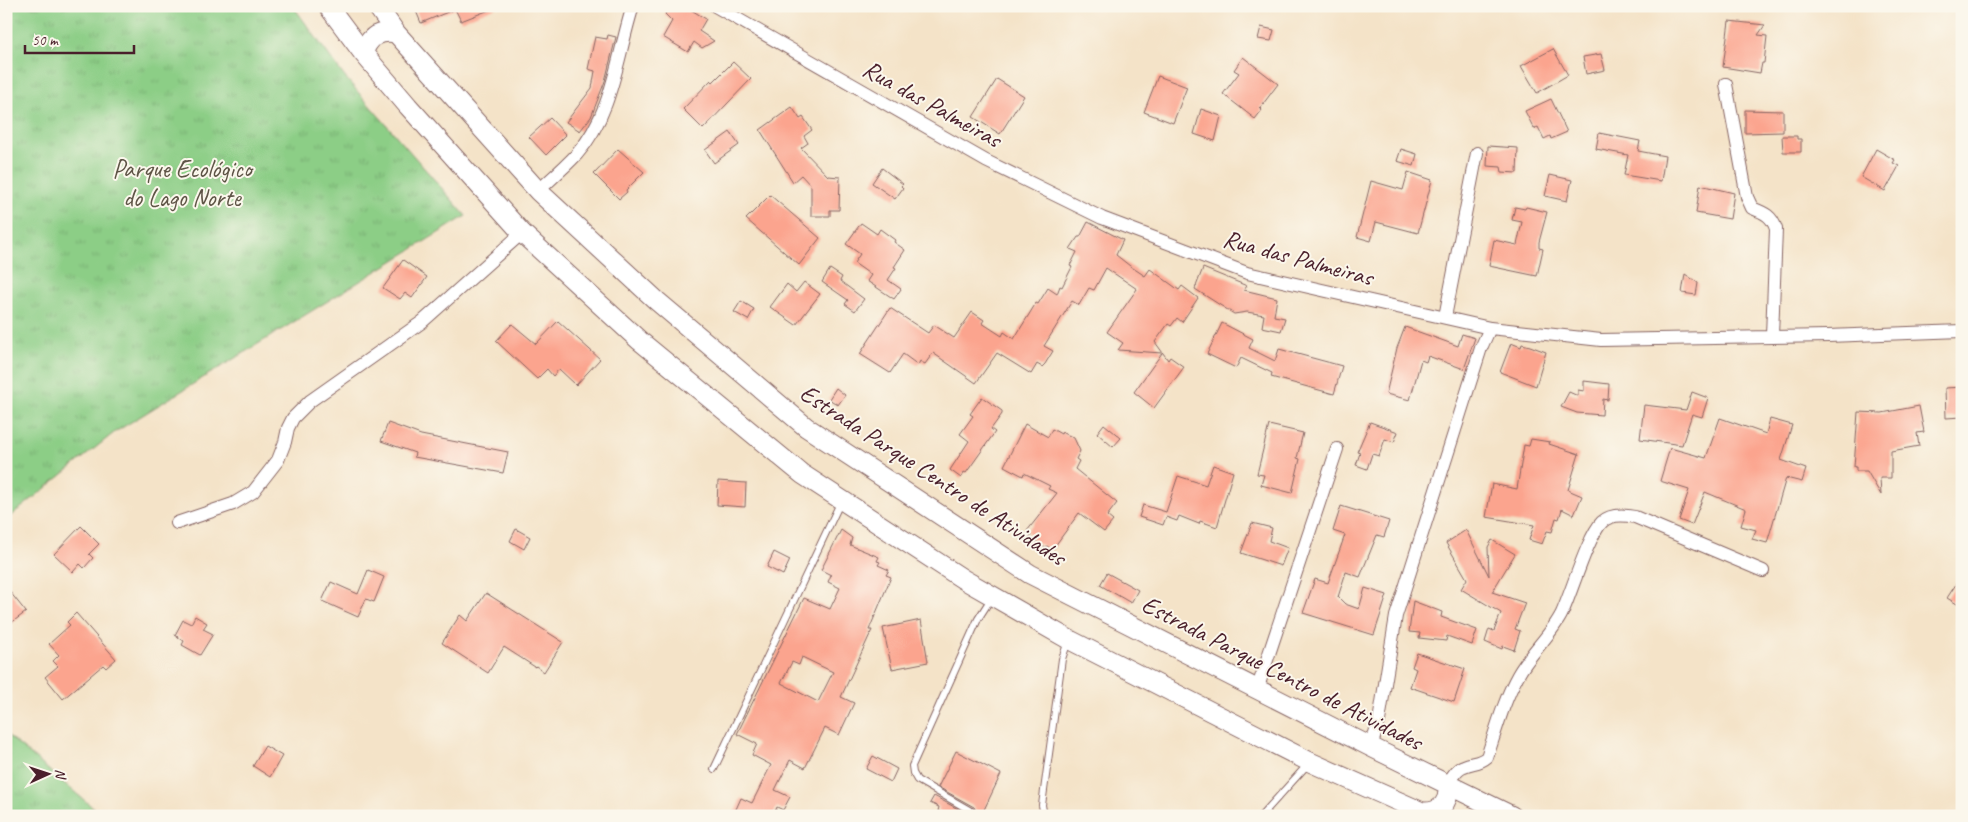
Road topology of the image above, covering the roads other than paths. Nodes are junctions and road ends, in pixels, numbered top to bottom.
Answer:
1 (328, 6) edge
2 (377, 6) edge
3 (633, 6) edge
4 (715, 6) edge
5 (396, 33) junction
6 (363, 53) junction
7 (1726, 84) dead end
8 (1477, 153) dead end
9 (538, 191) junction
10 (522, 233) junction
11 (1445, 318) junction
12 (1490, 328) junction
13 (1962, 331) edge
14 (1772, 336) junction
15 (1337, 449) dead end
16 (842, 500) junction
17 (177, 523) dead end
18 (1763, 571) dead end
19 (992, 596) junction
20 (1068, 640) junction
21 (1257, 690) junction
22 (1371, 747) junction
23 (1310, 762) junction
24 (714, 769) dead end
25 (1447, 784) junction
26 (971, 811) dead end
27 (1427, 814) edge
28 (1044, 816) edge
29 (1261, 816) edge
30 (1512, 816) edge

1 - 6 main road
2 - 5 main road, Estrada Parque Centro de Atividades
3 - 9 street
4 - 11 street, Rua das Palmeiras
5 - 6 main road
5 - 9 main road, Estrada Parque Centro de Atividades
6 - 10 main road
7 - 14 street
8 - 11 street
9 - 21 main road, Estrada Parque Centro de Atividades
10 - 16 main road
10 - 17 street
11 - 12 street, Rua das Palmeiras
12 - 14 street, Rua das Palmeiras
12 - 22 street
13 - 14 street, Rua das Palmeiras
15 - 21 street
16 - 19 main road
16 - 24 lane
18 - 25 street
19 - 20 main road
19 - 26 lane
20 - 23 main road
20 - 28 lane
21 - 22 main road, Estrada Parque Centro de Atividades
22 - 25 main road, Estrada Parque Centro de Atividades
23 - 27 main road
23 - 29 lane
25 - 27 main road
25 - 30 main road, Estrada Parque Centro de Atividades

